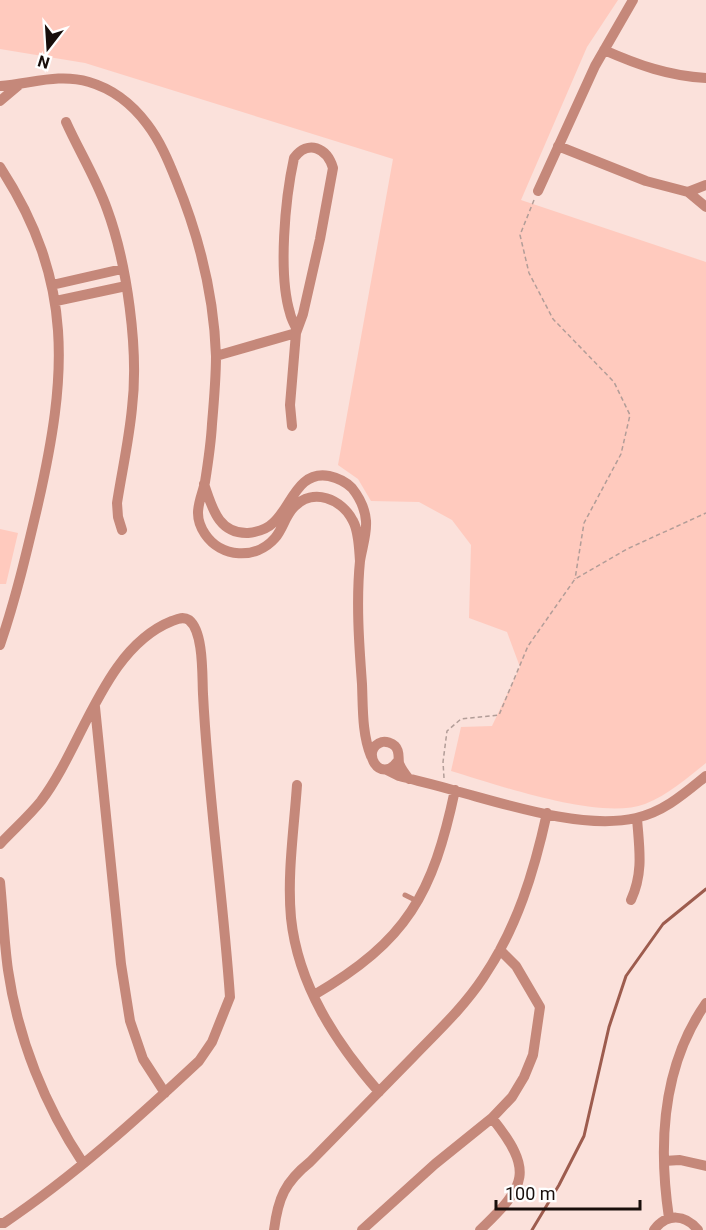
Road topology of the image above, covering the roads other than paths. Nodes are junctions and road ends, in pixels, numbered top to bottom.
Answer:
1 (633, 0) edge
2 (604, 50) junction
3 (706, 78) edge
4 (19, 85) junction
5 (0, 86) edge
6 (0, 101) edge
7 (66, 122) dead end
8 (558, 146) junction
9 (0, 168) edge
10 (706, 185) edge
11 (538, 191) road end
12 (688, 192) junction
13 (706, 207) edge
14 (122, 268) junction
15 (52, 285) junction
16 (126, 286) junction
17 (56, 301) junction
18 (297, 332) junction
19 (216, 356) junction
20 (292, 426) dead end
21 (204, 484) junction
22 (122, 530) dead end
23 (360, 561) junction
24 (0, 645) edge
25 (95, 707) junction
26 (364, 730) junction
27 (381, 742) junction
28 (371, 756) junction
29 (399, 761) junction
30 (387, 770) junction
31 (706, 776) edge
32 (409, 779) junction
33 (297, 785) dead end
34 (449, 789) junction
35 (547, 813) junction
36 (637, 818) junction
37 (0, 844) edge
38 (0, 882) edge
39 (405, 895) dead end
40 (631, 900) dead end
41 (418, 902) junction
42 (500, 950) junction
43 (314, 995) junction
44 (706, 1003) edge
45 (379, 1092) junction
46 (165, 1093) junction
47 (492, 1118) junction
48 (664, 1161) junction
49 (83, 1163) junction
50 (706, 1166) edge
51 (669, 1218) junction
52 (0, 1223) edge
53 (274, 1230) edge
54 (362, 1230) edge
55 (480, 1230) edge
56 (654, 1230) edge
57 (698, 1230) edge

1 - 2 street
2 - 3 street
2 - 8 street
4 - 5 street
4 - 6 street
4 - 19 street
7 - 14 street
8 - 11 street
8 - 12 street
9 - 15 street
10 - 12 street
12 - 13 street
14 - 15 street
14 - 16 street
15 - 17 street
16 - 17 street
16 - 22 street
17 - 24 street
18 - 18 street
18 - 19 street
18 - 20 street
19 - 21 street
21 - 23 street
21 - 23 street
23 - 26 street
25 - 37 street
25 - 46 street
25 - 46 street
26 - 27 street
26 - 28 street
27 - 28 street
27 - 29 street
28 - 30 street
29 - 30 street
29 - 32 street
30 - 32 street
31 - 36 street
32 - 34 street
33 - 43 street
34 - 35 street
34 - 41 street
35 - 36 street
35 - 42 street
36 - 40 street
38 - 49 street
39 - 41 lane
41 - 43 street
42 - 45 street
42 - 47 street
43 - 45 street
44 - 48 street
45 - 53 street
46 - 49 street
47 - 54 street
47 - 55 street
48 - 50 street
48 - 51 street
49 - 52 street
51 - 56 street
51 - 57 street

